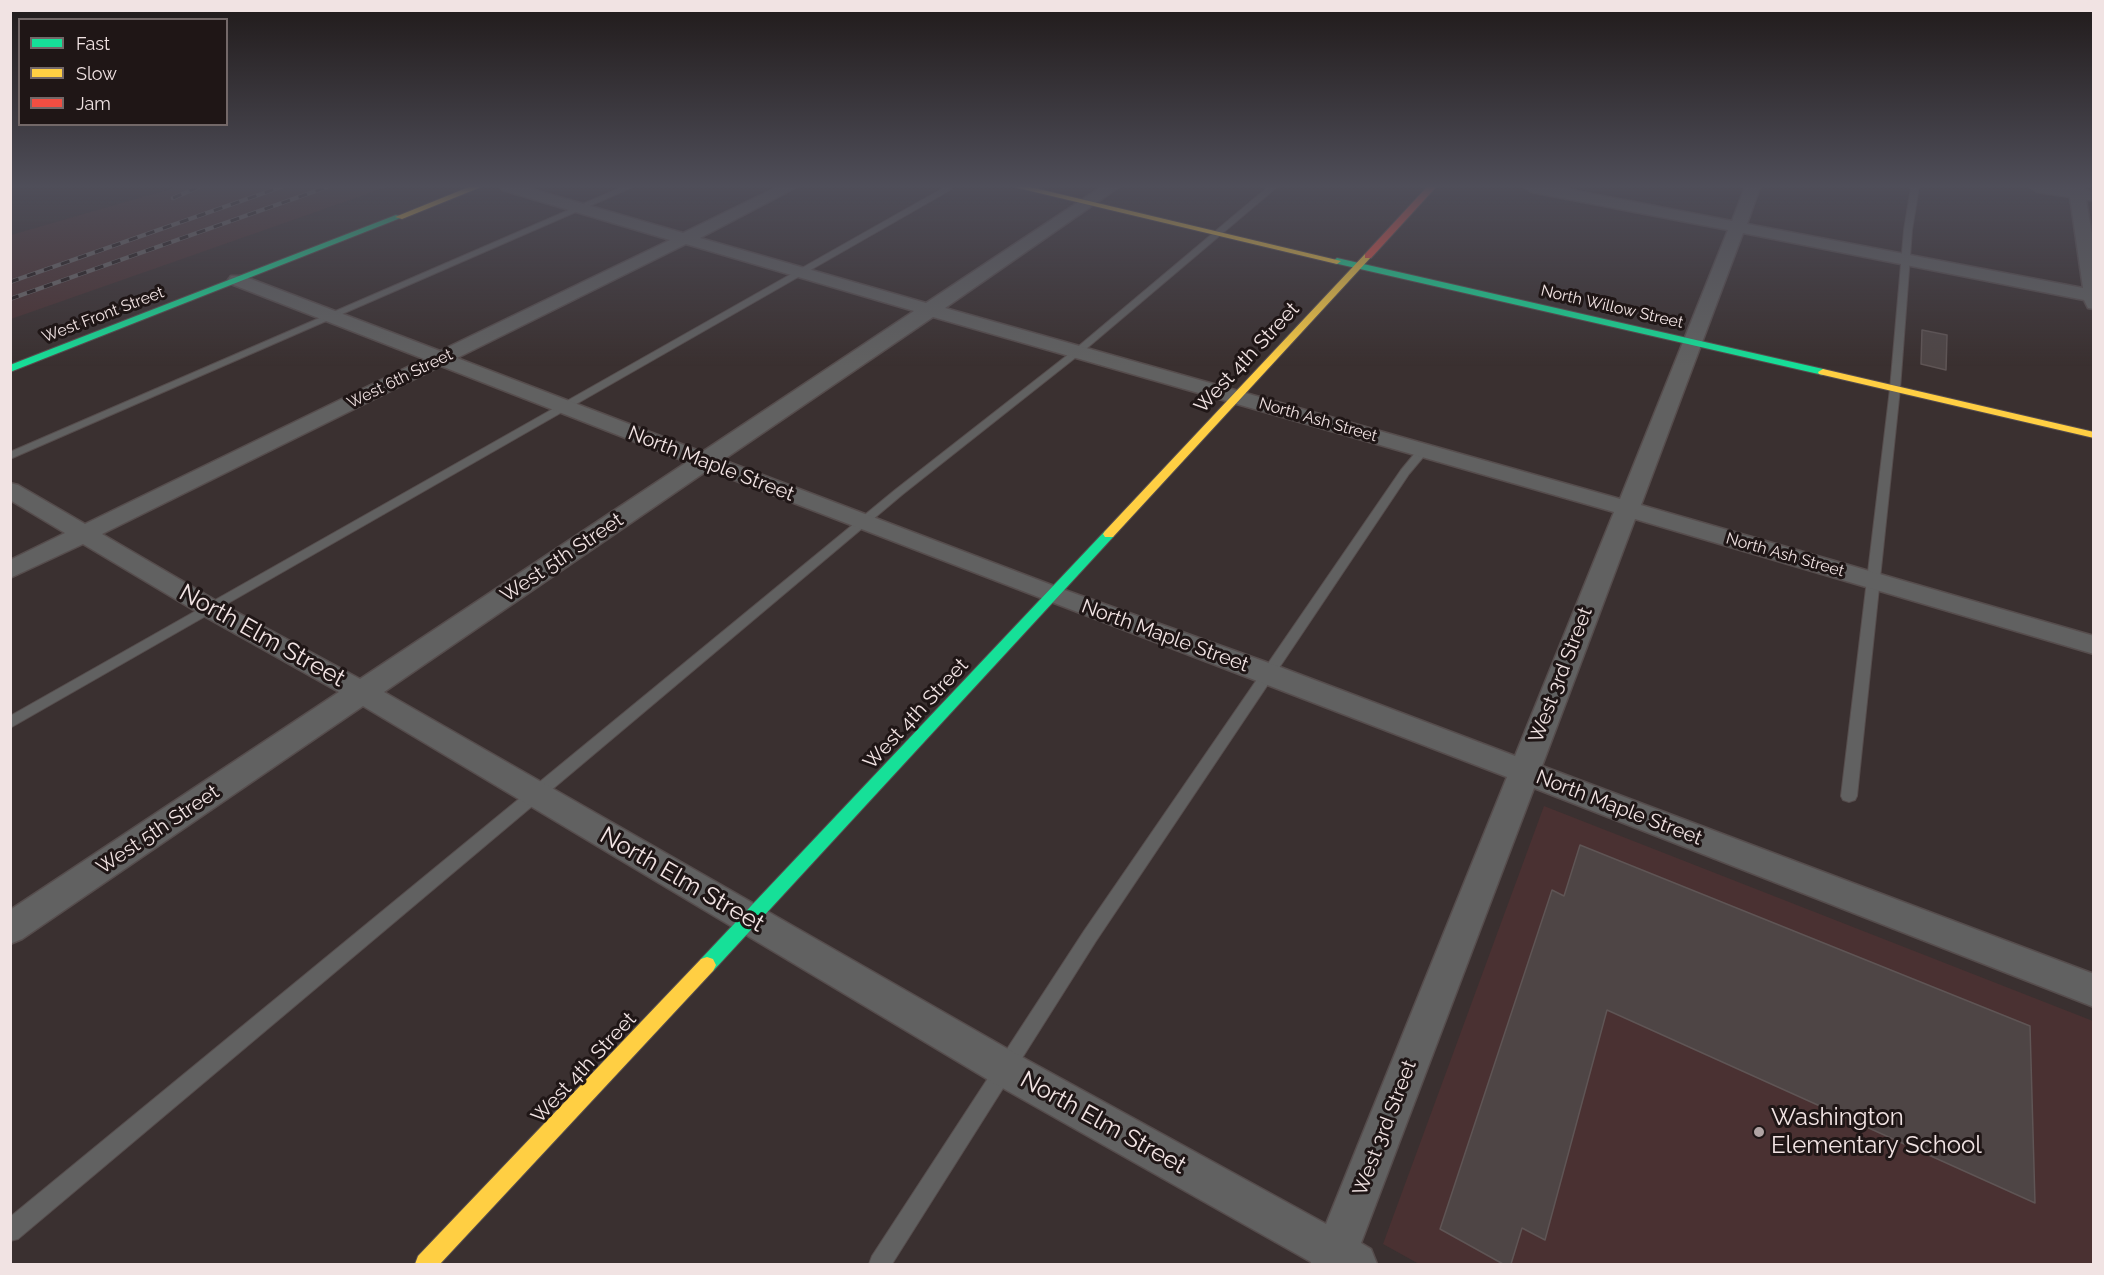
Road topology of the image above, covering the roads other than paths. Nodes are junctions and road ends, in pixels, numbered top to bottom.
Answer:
1 (324, 246) edge
2 (493, 246) edge
3 (671, 246) edge
4 (707, 246) edge
5 (848, 246) edge
6 (1025, 246) edge
7 (1201, 246) edge
8 (1276, 246) edge
9 (1378, 246) edge
10 (1730, 246) edge
11 (1837, 246) edge
12 (1907, 246) edge
13 (2088, 246) edge
14 (1906, 260) junction
15 (1360, 266) junction
16 (802, 273) junction
17 (237, 280) junction
18 (2093, 299) edge
19 (930, 310) junction
20 (329, 318) junction
21 (1693, 343) junction
22 (1077, 352) junction
23 (438, 360) junction
24 (10, 369) edge
25 (1895, 389) junction
26 (1238, 398) junction
27 (565, 408) junction
28 (2094, 435) edge
29 (1424, 449) junction
30 (10, 456) edge
31 (705, 461) junction
32 (10, 490) edge
33 (1626, 509) junction
34 (864, 523) junction
35 (85, 534) junction
36 (10, 570) edge
37 (1873, 581) junction
38 (1053, 596) junction
39 (212, 609) junction
40 (2094, 645) edge
41 (1270, 674) junction
42 (363, 693) junction
43 (10, 723) edge
44 (1524, 772) junction
45 (535, 794) junction
46 (1850, 795) dead end
47 (751, 919) junction
48 (10, 929) edge
49 (2094, 991) edge
50 (1006, 1069) junction
51 (10, 1231) edge
52 (1342, 1261) edge
53 (426, 1264) edge
54 (880, 1264) edge

1 - 17 main road, West Front Street
2 - 20 lane
3 - 23 street, West 6th Street
4 - 16 street, North Ash Street
5 - 16 lane
6 - 19 street, West 5th Street
7 - 22 lane
8 - 15 main road, North Willow Street
9 - 15 main road, West 4th Street
10 - 21 street, West 3rd Street
11 - 14 street
12 - 14 lane
13 - 18 street
14 - 18 street
14 - 25 lane
15 - 21 main road, North Willow Street
15 - 26 main road, West 4th Street
16 - 19 street, North Ash Street
16 - 27 lane
17 - 20 street, North Maple Street
17 - 24 main road, West Front Street
19 - 22 street, North Ash Street
19 - 31 street, West 5th Street
20 - 23 street, North Maple Street
20 - 30 lane
21 - 25 main road, North Willow Street
21 - 33 street, West 3rd Street
22 - 26 street, North Ash Street
22 - 34 lane
23 - 27 street, North Maple Street
23 - 35 street, West 6th Street
25 - 28 main road, North Willow Street
25 - 37 lane
26 - 29 street, North Ash Street
26 - 38 main road, West 4th Street
27 - 31 street, North Maple Street
27 - 39 lane
29 - 33 street, North Ash Street
29 - 41 lane
31 - 34 street, North Maple Street
31 - 42 street, West 5th Street
32 - 35 street, North Elm Street
33 - 37 street, North Ash Street
33 - 44 street, West 3rd Street
34 - 38 street, North Maple Street
34 - 45 lane
35 - 36 street, West 6th Street
35 - 39 street, North Elm Street
37 - 40 street, North Ash Street
37 - 46 lane
38 - 41 street, North Maple Street
38 - 47 main road, West 4th Street
39 - 42 street, North Elm Street
39 - 43 lane
41 - 44 street, North Maple Street
41 - 50 lane
42 - 45 street, North Elm Street
42 - 48 street, West 5th Street
44 - 49 street, North Maple Street
44 - 52 street, West 3rd Street
45 - 47 street, North Elm Street
45 - 51 lane
47 - 50 street, North Elm Street
47 - 53 main road, West 4th Street
50 - 52 street, North Elm Street
50 - 54 lane

